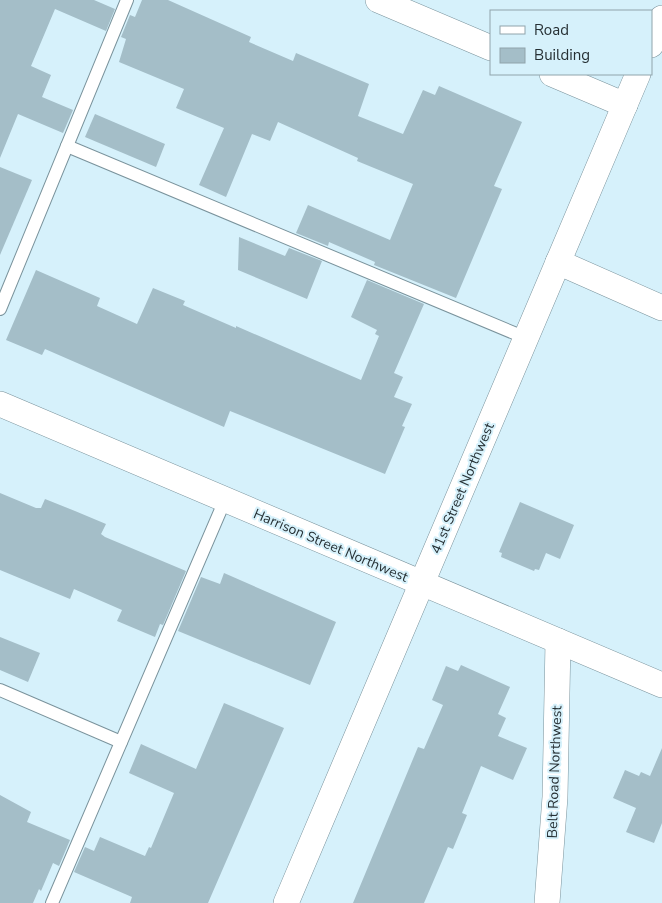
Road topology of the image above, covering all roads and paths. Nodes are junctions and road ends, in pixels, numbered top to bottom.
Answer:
1 (127, 0) edge
2 (378, 0) edge
3 (662, 18) edge
4 (652, 43) edge
5 (490, 48) edge
6 (554, 75) edge
7 (638, 75) edge
8 (625, 105) junction
9 (67, 146) junction
10 (558, 262) junction
11 (662, 308) edge
12 (0, 309) edge
13 (526, 338) junction
14 (0, 404) edge
15 (225, 500) junction
16 (422, 583) junction
17 (558, 641) junction
18 (662, 685) edge
19 (0, 690) edge
20 (121, 742) junction
21 (52, 903) edge
22 (286, 903) edge
23 (547, 903) edge

1 - 9 lane
2 - 5 street
3 - 4 street
6 - 8 street
7 - 8 street, 41st Street Northwest
8 - 10 street, 41st Street Northwest
9 - 12 lane
9 - 13 lane
10 - 11 street
10 - 13 street, 41st Street Northwest
13 - 16 street, 41st Street Northwest
14 - 15 street, Harrison Street Northwest
15 - 16 street, Harrison Street Northwest
15 - 20 lane
16 - 17 street, Harrison Street Northwest
16 - 22 street, 41st Street Northwest
17 - 18 street, Harrison Street Northwest
17 - 23 street, Belt Road Northwest
19 - 20 lane
20 - 21 lane

